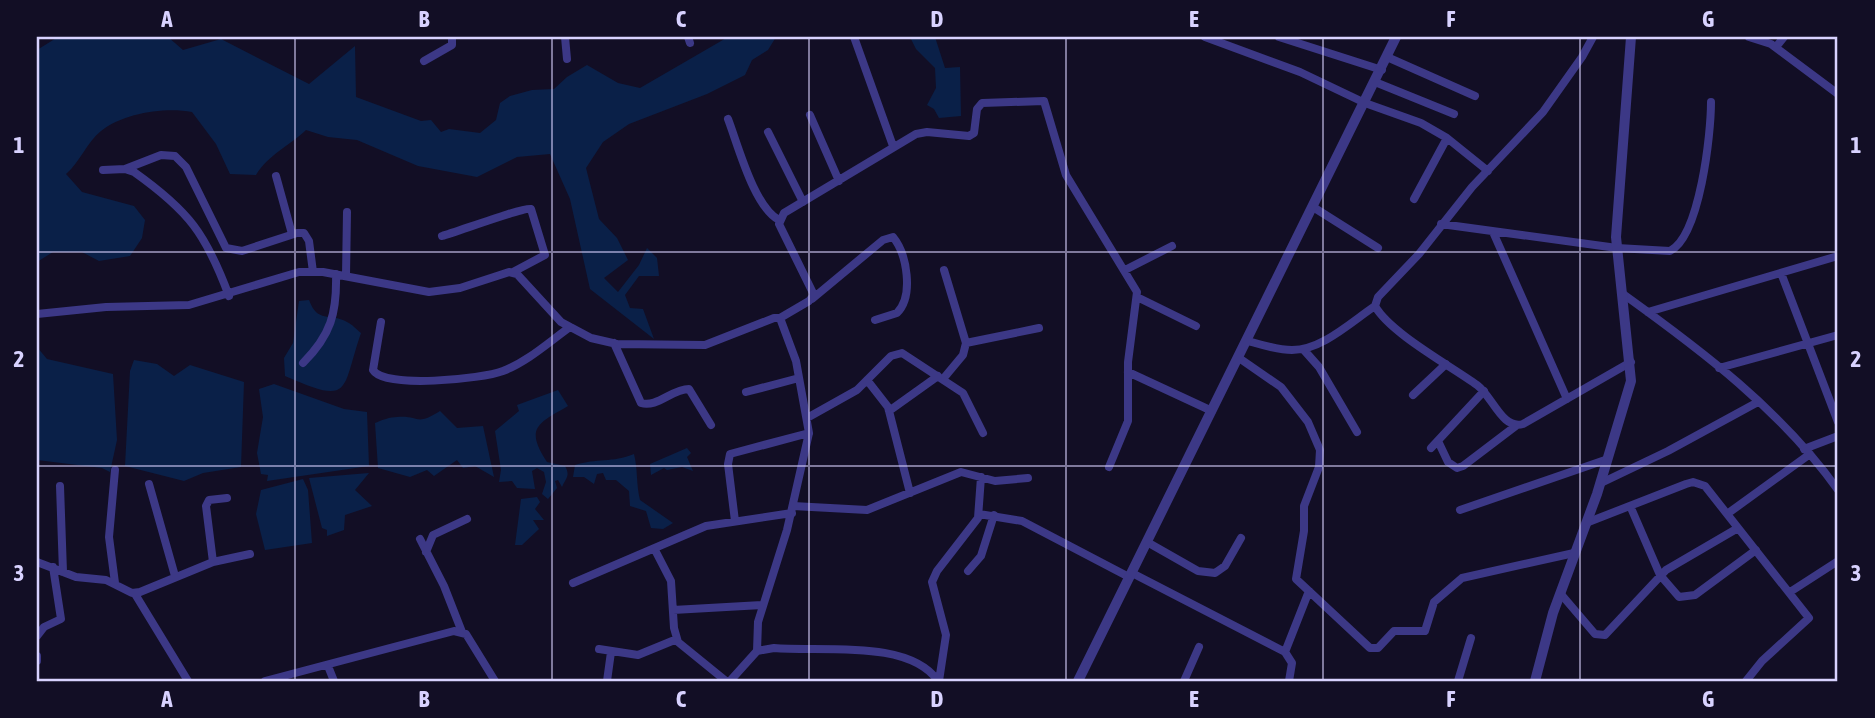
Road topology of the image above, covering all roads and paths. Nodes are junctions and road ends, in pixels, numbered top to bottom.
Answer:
1 (452, 37) edge
2 (565, 37) edge
3 (854, 37) edge
4 (1279, 37) edge
5 (1396, 37) edge
6 (1593, 37) edge
7 (1631, 37) edge
8 (1749, 37) edge
9 (1784, 37) edge
10 (1212, 38) edge
11 (1776, 47) junction
12 (1387, 57) junction
13 (566, 59) dead end
14 (424, 61) dead end
15 (1382, 70) junction
16 (1376, 82) junction
17 (1838, 94) edge
18 (1475, 96) dead end
19 (1711, 102) dead end
20 (1365, 103) junction
21 (1454, 114) dead end
22 (810, 115) dead end
23 (728, 119) dead end
24 (768, 132) dead end
25 (1447, 138) junction
26 (893, 146) junction
27 (125, 169) junction
28 (103, 170) dead end
29 (1488, 171) junction
30 (276, 176) dead end
31 (839, 181) junction
32 (1414, 199) dead end
33 (803, 202) junction
34 (1313, 207) junction
35 (347, 212) dead end
36 (779, 220) junction
37 (1441, 224) junction
38 (1493, 232) junction
39 (292, 234) junction
40 (442, 236) dead end
41 (1172, 246) dead end
42 (1378, 248) dead end
43 (1617, 248) junction
44 (1838, 256) edge
45 (944, 270) dead end
46 (1125, 270) junction
47 (313, 272) junction
48 (513, 272) junction
49 (1781, 273) junction
50 (336, 274) junction
51 (346, 276) junction
52 (1623, 294) junction
53 (229, 296) junction
54 (1137, 297) junction
55 (812, 299) junction
56 (1375, 306) junction
57 (1648, 312) junction
58 (37, 314) edge
59 (780, 318) junction
60 (875, 320) dead end
61 (381, 322) dead end
62 (1196, 326) dead end
63 (570, 327) junction
64 (1039, 328) dead end
65 (1838, 335) edge
66 (1248, 341) junction
67 (614, 343) junction
68 (966, 343) junction
69 (1809, 344) junction
70 (1303, 349) junction
71 (1239, 358) junction
72 (1631, 362) junction
73 (303, 363) dead end
74 (1446, 364) junction
75 (1719, 368) junction
76 (1128, 372) junction
77 (941, 377) junction
78 (799, 378) junction
79 (867, 380) junction
80 (1484, 391) junction
81 (746, 392) dead end
82 (1413, 395) dead end
83 (1567, 399) junction
84 (1758, 402) junction
85 (889, 411) junction
86 (1212, 411) junction
87 (807, 418) junction
88 (1838, 422) edge
89 (711, 425) dead end
90 (1517, 425) junction
91 (1357, 432) dead end
92 (809, 433) junction
93 (984, 433) dead end
94 (1838, 436) edge
95 (1807, 452) junction
96 (1608, 459) junction
97 (1109, 467) dead end
98 (115, 470) dead end
99 (981, 477) junction
100 (1028, 478) dead end
101 (1601, 483) junction
102 (149, 484) dead end
103 (60, 486) dead end
104 (1838, 490) edge
105 (910, 493) junction
106 (227, 498) dead end
107 (1631, 508) junction
108 (793, 509) junction
109 (1460, 510) dead end
110 (979, 514) junction
111 (995, 514) junction
112 (1727, 514) junction
113 (467, 519) dead end
114 (735, 521) junction
115 (1586, 523) junction
116 (1738, 528) junction
117 (1241, 538) dead end
118 (420, 539) dead end
119 (1147, 542) junction
120 (654, 550) junction
121 (1755, 550) junction
122 (426, 552) junction
123 (1574, 553) junction
124 (250, 554) dead end
125 (1838, 561) edge
126 (37, 562) edge
127 (213, 562) junction
128 (53, 567) junction
129 (63, 572) junction
130 (968, 572) dead end
131 (1130, 575) junction
132 (1660, 575) junction
133 (175, 576) junction
134 (115, 583) junction
135 (573, 583) dead end
136 (1309, 591) junction
137 (1790, 592) junction
138 (1560, 593) junction
139 (135, 594) junction
140 (762, 605) junction
141 (673, 610) junction
142 (462, 632) junction
143 (37, 636) edge
144 (1471, 638) dead end
145 (677, 639) junction
146 (1199, 648) dead end
147 (599, 649) dead end
148 (611, 652) junction
149 (757, 652) junction
150 (1285, 652) junction
151 (328, 666) junction
152 (188, 681) edge
153 (267, 681) edge
154 (334, 681) edge
155 (495, 681) edge
156 (607, 681) edge
157 (728, 681) edge
158 (939, 681) edge
159 (1081, 681) edge
160 (1184, 681) edge
161 (1289, 681) edge
162 (1458, 681) edge
163 (1535, 681) edge
164 (1746, 681) edge

1 - 14 street
2 - 13 street
3 - 26 street
4 - 15 street
5 - 12 street
6 - 29 street
7 - 43 street
8 - 11 street
9 - 11 street
10 - 20 street
11 - 17 street
12 - 15 street
12 - 18 street
15 - 16 street
16 - 20 street
16 - 21 street
19 - 43 street
20 - 25 street
20 - 34 street
22 - 31 street
23 - 36 street
24 - 33 street
25 - 29 street
25 - 32 street
26 - 31 street
26 - 46 street
27 - 28 street
27 - 39 street
27 - 53 street
29 - 37 street
30 - 39 street
31 - 33 street
33 - 36 street
34 - 42 street
34 - 66 street
35 - 51 street
36 - 55 street
37 - 38 street
37 - 56 street
38 - 43 street
38 - 83 street
39 - 47 street
40 - 48 street
41 - 46 street
43 - 52 street
44 - 49 street
45 - 68 street
46 - 54 street
47 - 50 street
47 - 53 street
48 - 51 street
48 - 63 street
49 - 57 street
49 - 69 street
50 - 51 street
50 - 73 street
52 - 57 street
52 - 72 street
53 - 58 street
54 - 62 street
54 - 76 street
55 - 59 street
55 - 60 street
56 - 70 street
56 - 74 street
57 - 75 street
59 - 67 street
59 - 78 street
61 - 63 street
63 - 67 street
64 - 68 street
65 - 69 street
66 - 70 street
66 - 71 street
67 - 89 street
68 - 77 street
69 - 75 street
69 - 88 street
70 - 91 street
71 - 86 street
71 - 136 street
72 - 83 street
72 - 96 street
74 - 80 street
74 - 82 street
75 - 84 street
76 - 86 street
76 - 97 street
77 - 79 street
77 - 85 street
77 - 93 street
78 - 81 street
78 - 87 street
79 - 85 street
79 - 87 street
80 - 90 street
80 - 90 street
83 - 90 street
84 - 95 street
84 - 101 street
85 - 105 street
86 - 119 street
87 - 92 street
92 - 108 street
92 - 114 street
94 - 95 street
95 - 104 street
95 - 112 street
96 - 101 street
96 - 109 street
98 - 134 street
99 - 100 street
99 - 105 street
99 - 110 street
101 - 115 street
102 - 133 street
103 - 129 street
105 - 108 street
106 - 127 street
107 - 112 street
107 - 115 street
107 - 132 street
108 - 114 street
108 - 140 street
110 - 111 street
110 - 158 street
111 - 130 street
111 - 131 street
112 - 116 street
113 - 122 street
114 - 120 street
115 - 123 street
116 - 121 street
116 - 132 street
117 - 119 street
118 - 122 street
119 - 131 street
120 - 135 street
120 - 141 street
121 - 132 street
121 - 137 street
122 - 142 street
123 - 136 street
123 - 138 street
124 - 127 street
125 - 137 street
126 - 128 street
127 - 133 street
128 - 129 street
128 - 143 street
129 - 134 street
131 - 150 street
131 - 159 street
132 - 138 street
133 - 139 street
134 - 139 street
136 - 150 street
137 - 164 street
138 - 163 street
139 - 152 street
140 - 141 street
140 - 149 street
141 - 145 street
142 - 151 street
142 - 155 street
144 - 162 street
145 - 148 street
145 - 157 street
146 - 160 street
147 - 148 street
148 - 156 street
149 - 157 street
149 - 158 street
150 - 161 street
151 - 153 street
151 - 154 street

